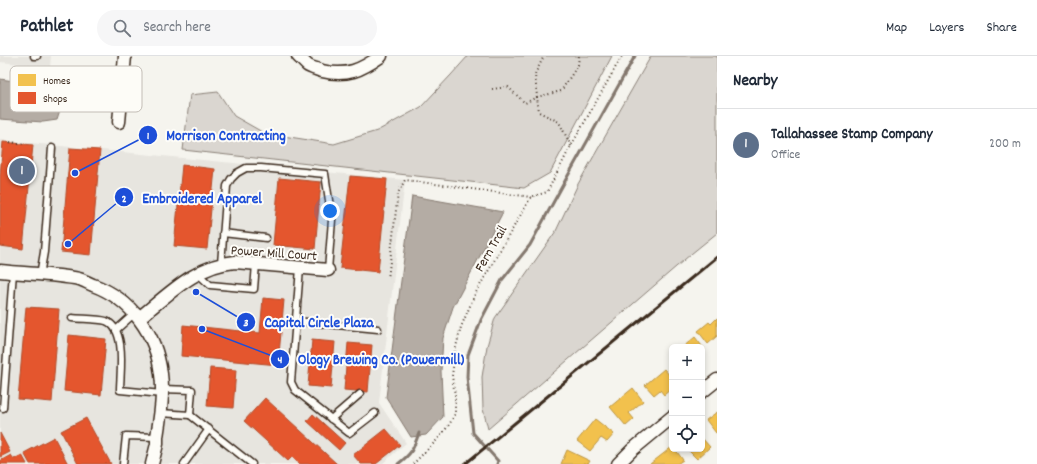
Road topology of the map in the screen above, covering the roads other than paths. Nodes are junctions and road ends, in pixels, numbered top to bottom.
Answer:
1 (34, 56) edge
2 (37, 56) edge
3 (125, 56) edge
4 (298, 56) edge
5 (381, 56) edge
6 (124, 66) edge
7 (120, 112) edge
8 (119, 122) dead end
9 (52, 148) dead end
10 (223, 233) junction
11 (266, 238) dead end
12 (221, 264) junction
13 (256, 264) junction
14 (300, 268) junction
15 (328, 270) joint
16 (0, 271) edge
17 (13, 272) junction
18 (197, 273) junction
19 (40, 275) junction
20 (137, 316) junction
21 (72, 318) dead end
22 (296, 321) junction
23 (378, 329) dead end
24 (116, 330) junction
25 (717, 380) edge
26 (705, 390) edge
27 (162, 391) junction
28 (360, 394) dead end
29 (2, 408) dead end
30 (160, 413) junction
31 (375, 413) dead end
32 (190, 415) junction
33 (331, 419) junction
34 (669, 419) edge
35 (209, 429) junction
36 (158, 437) junction
37 (123, 464) edge
38 (152, 464) edge
39 (184, 464) edge
40 (252, 464) edge
41 (618, 464) edge

1 - 2 lane
3 - 6 street
4 - 5 street
7 - 8 street
9 - 19 lane
10 - 11 lane
10 - 12 lane
10 - 15 lane
12 - 13 street, Power Mill Court
12 - 18 street, Power Mill Court
13 - 14 street, Power Mill Court
13 - 18 lane
14 - 15 street, Power Mill Court
14 - 22 lane
16 - 17 street
17 - 19 street
17 - 29 lane
18 - 20 street, Power Mill Court
19 - 20 street
20 - 24 lane
20 - 27 street
21 - 24 lane
22 - 23 lane
22 - 33 lane
24 - 27 lane
25 - 26 street
27 - 30 street
27 - 32 lane
28 - 33 lane
30 - 32 lane
30 - 36 street
31 - 33 lane
32 - 35 lane
34 - 41 street
35 - 39 lane
35 - 40 lane
36 - 37 lane
36 - 38 street

